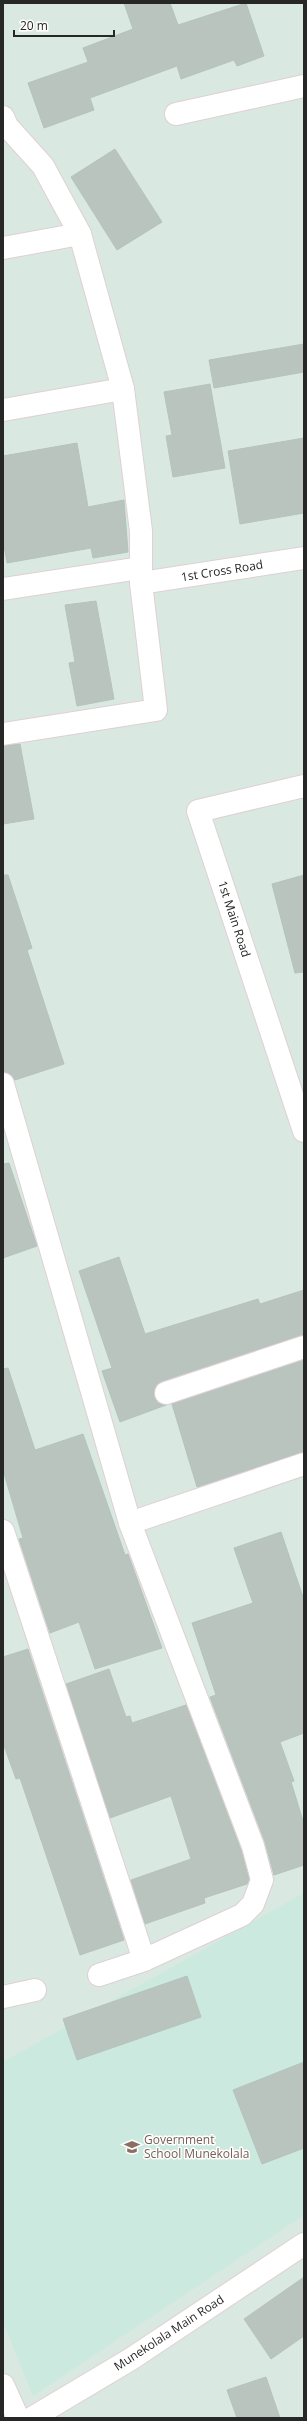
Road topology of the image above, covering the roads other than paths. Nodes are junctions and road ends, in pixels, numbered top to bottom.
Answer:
1 (304, 86) edge
2 (176, 114) dead end
3 (4, 124) edge
4 (80, 234) junction
5 (3, 248) edge
6 (123, 389) junction
7 (3, 410) edge
8 (304, 558) edge
9 (140, 576) junction
10 (3, 588) edge
11 (3, 734) edge
12 (304, 786) edge
13 (3, 1084) edge
14 (304, 1131) edge
15 (304, 1347) edge
16 (166, 1393) dead end
17 (304, 1464) edge
18 (130, 1523) junction
19 (3, 1530) edge
20 (144, 1960) junction
21 (99, 1975) dead end
22 (35, 1990) dead end
23 (3, 1996) edge
24 (304, 2244) edge
25 (3, 2385) edge
26 (18, 2418) edge
27 (32, 2418) edge

1 - 2 street
3 - 4 street
4 - 5 street
4 - 6 street
6 - 7 street
6 - 9 street
8 - 9 street, 1st Cross Road
9 - 10 street, 1st Cross Road
9 - 11 street
12 - 14 street, 1st Main Road
13 - 18 street
15 - 16 street
17 - 18 street
18 - 20 street
19 - 20 street
20 - 21 street
22 - 23 street
24 - 27 street, Munekolala Main Road
25 - 26 street

